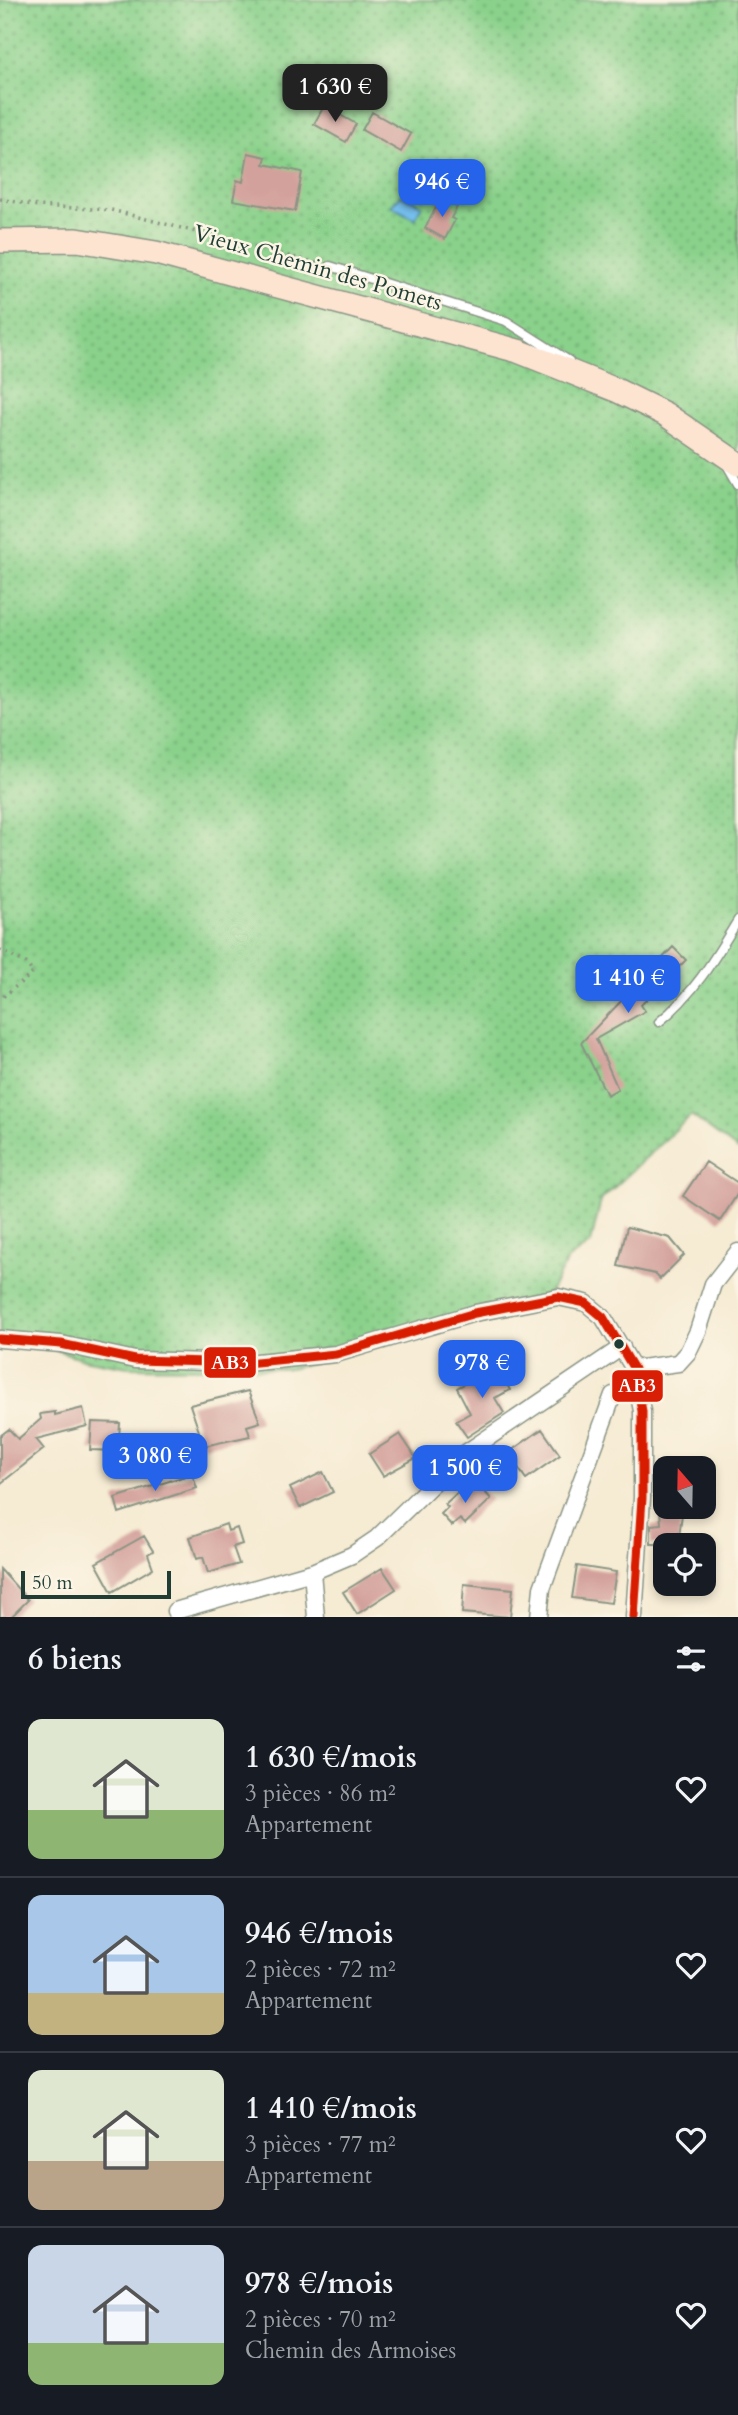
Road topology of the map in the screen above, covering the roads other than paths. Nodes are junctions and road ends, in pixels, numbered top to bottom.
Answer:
1 (0, 241) edge
2 (330, 266) road end
3 (616, 390) junction
4 (716, 447) junction
5 (738, 464) edge
6 (738, 484) edge
7 (738, 920) edge
8 (659, 1022) dead end
9 (738, 1252) edge
10 (0, 1339) edge
11 (622, 1346) junction
12 (634, 1369) junction
13 (613, 1395) dead end
14 (312, 1572) junction
15 (175, 1611) dead end
16 (316, 1617) edge
17 (540, 1617) edge
18 (634, 1617) edge

1 - 3 street
2 - 3 lane, Vieux Chemin des Pomets
3 - 4 street
4 - 5 street
4 - 6 lane
7 - 8 lane
9 - 12 street
10 - 11 street
11 - 12 street
11 - 14 street
12 - 18 street
13 - 17 street
14 - 15 street
14 - 16 street

